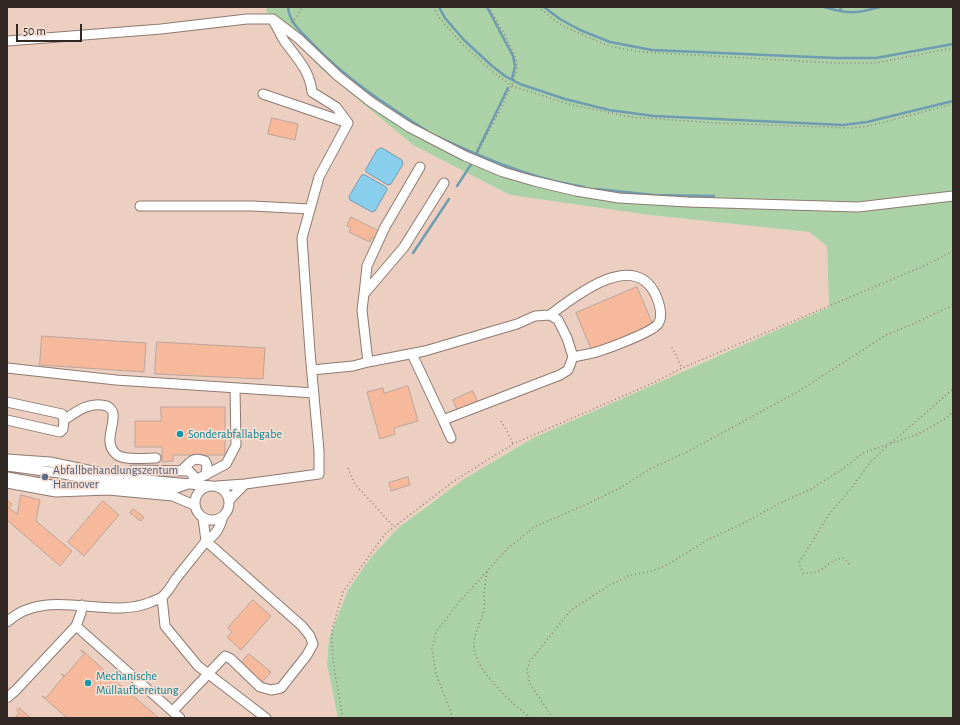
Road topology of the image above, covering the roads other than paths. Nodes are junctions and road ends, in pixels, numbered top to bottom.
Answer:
1 (273, 19) junction
2 (7, 41) edge
3 (263, 94) dead end
4 (348, 123) junction
5 (420, 167) dead end
6 (444, 183) dead end
7 (953, 196) edge
8 (140, 206) dead end
9 (310, 209) junction
10 (364, 294) junction
11 (550, 315) junction
12 (412, 354) junction
13 (573, 357) junction
14 (368, 362) junction
15 (7, 368) edge
16 (312, 370) junction
17 (235, 388) junction
18 (314, 393) junction
19 (7, 402) edge
20 (7, 420) edge
21 (64, 420) junction
22 (443, 420) junction
23 (451, 438) dead end
24 (156, 458) dead end
25 (7, 459) edge
26 (7, 466) edge
27 (133, 470) dead end
28 (182, 470) junction
29 (206, 475) junction
30 (7, 477) edge
31 (197, 480) junction
32 (7, 483) edge
33 (188, 484) junction
34 (245, 484) junction
35 (214, 486) junction
36 (108, 490) junction
37 (229, 501) junction
38 (194, 505) junction
39 (223, 516) junction
40 (203, 518) junction
41 (206, 542) junction
42 (162, 597) junction
43 (82, 605) junction
44 (7, 622) edge
45 (76, 626) junction
46 (208, 673) junction
47 (7, 696) edge
48 (173, 711) junction
49 (180, 718) edge
50 (266, 718) edge

1 - 2 lane
1 - 4 lane
1 - 7 lane
3 - 4 lane
4 - 9 lane
5 - 10 lane
6 - 10 lane
8 - 9 lane
9 - 16 lane
10 - 14 lane
11 - 12 lane
11 - 13 lane
11 - 13 lane
12 - 14 lane
12 - 22 lane
13 - 22 lane
14 - 16 lane
15 - 17 lane
16 - 18 lane
17 - 18 lane
17 - 29 lane
18 - 34 lane
19 - 21 lane
20 - 21 lane
21 - 24 lane
22 - 23 lane
25 - 33 lane
26 - 33 lane
27 - 28 lane
28 - 29 lane
28 - 31 lane
29 - 31 lane
30 - 36 lane
31 - 33 lane
32 - 36 lane
33 - 35 lane
34 - 35 lane
34 - 37 lane
35 - 37 lane
35 - 38 lane
36 - 38 lane
37 - 39 lane
38 - 40 lane
39 - 40 lane
39 - 41 lane
40 - 41 lane
41 - 42 lane
41 - 46 lane
42 - 43 lane
42 - 46 lane
43 - 44 lane
43 - 45 lane
45 - 47 lane
45 - 48 lane
46 - 48 lane
46 - 50 lane
48 - 49 lane

